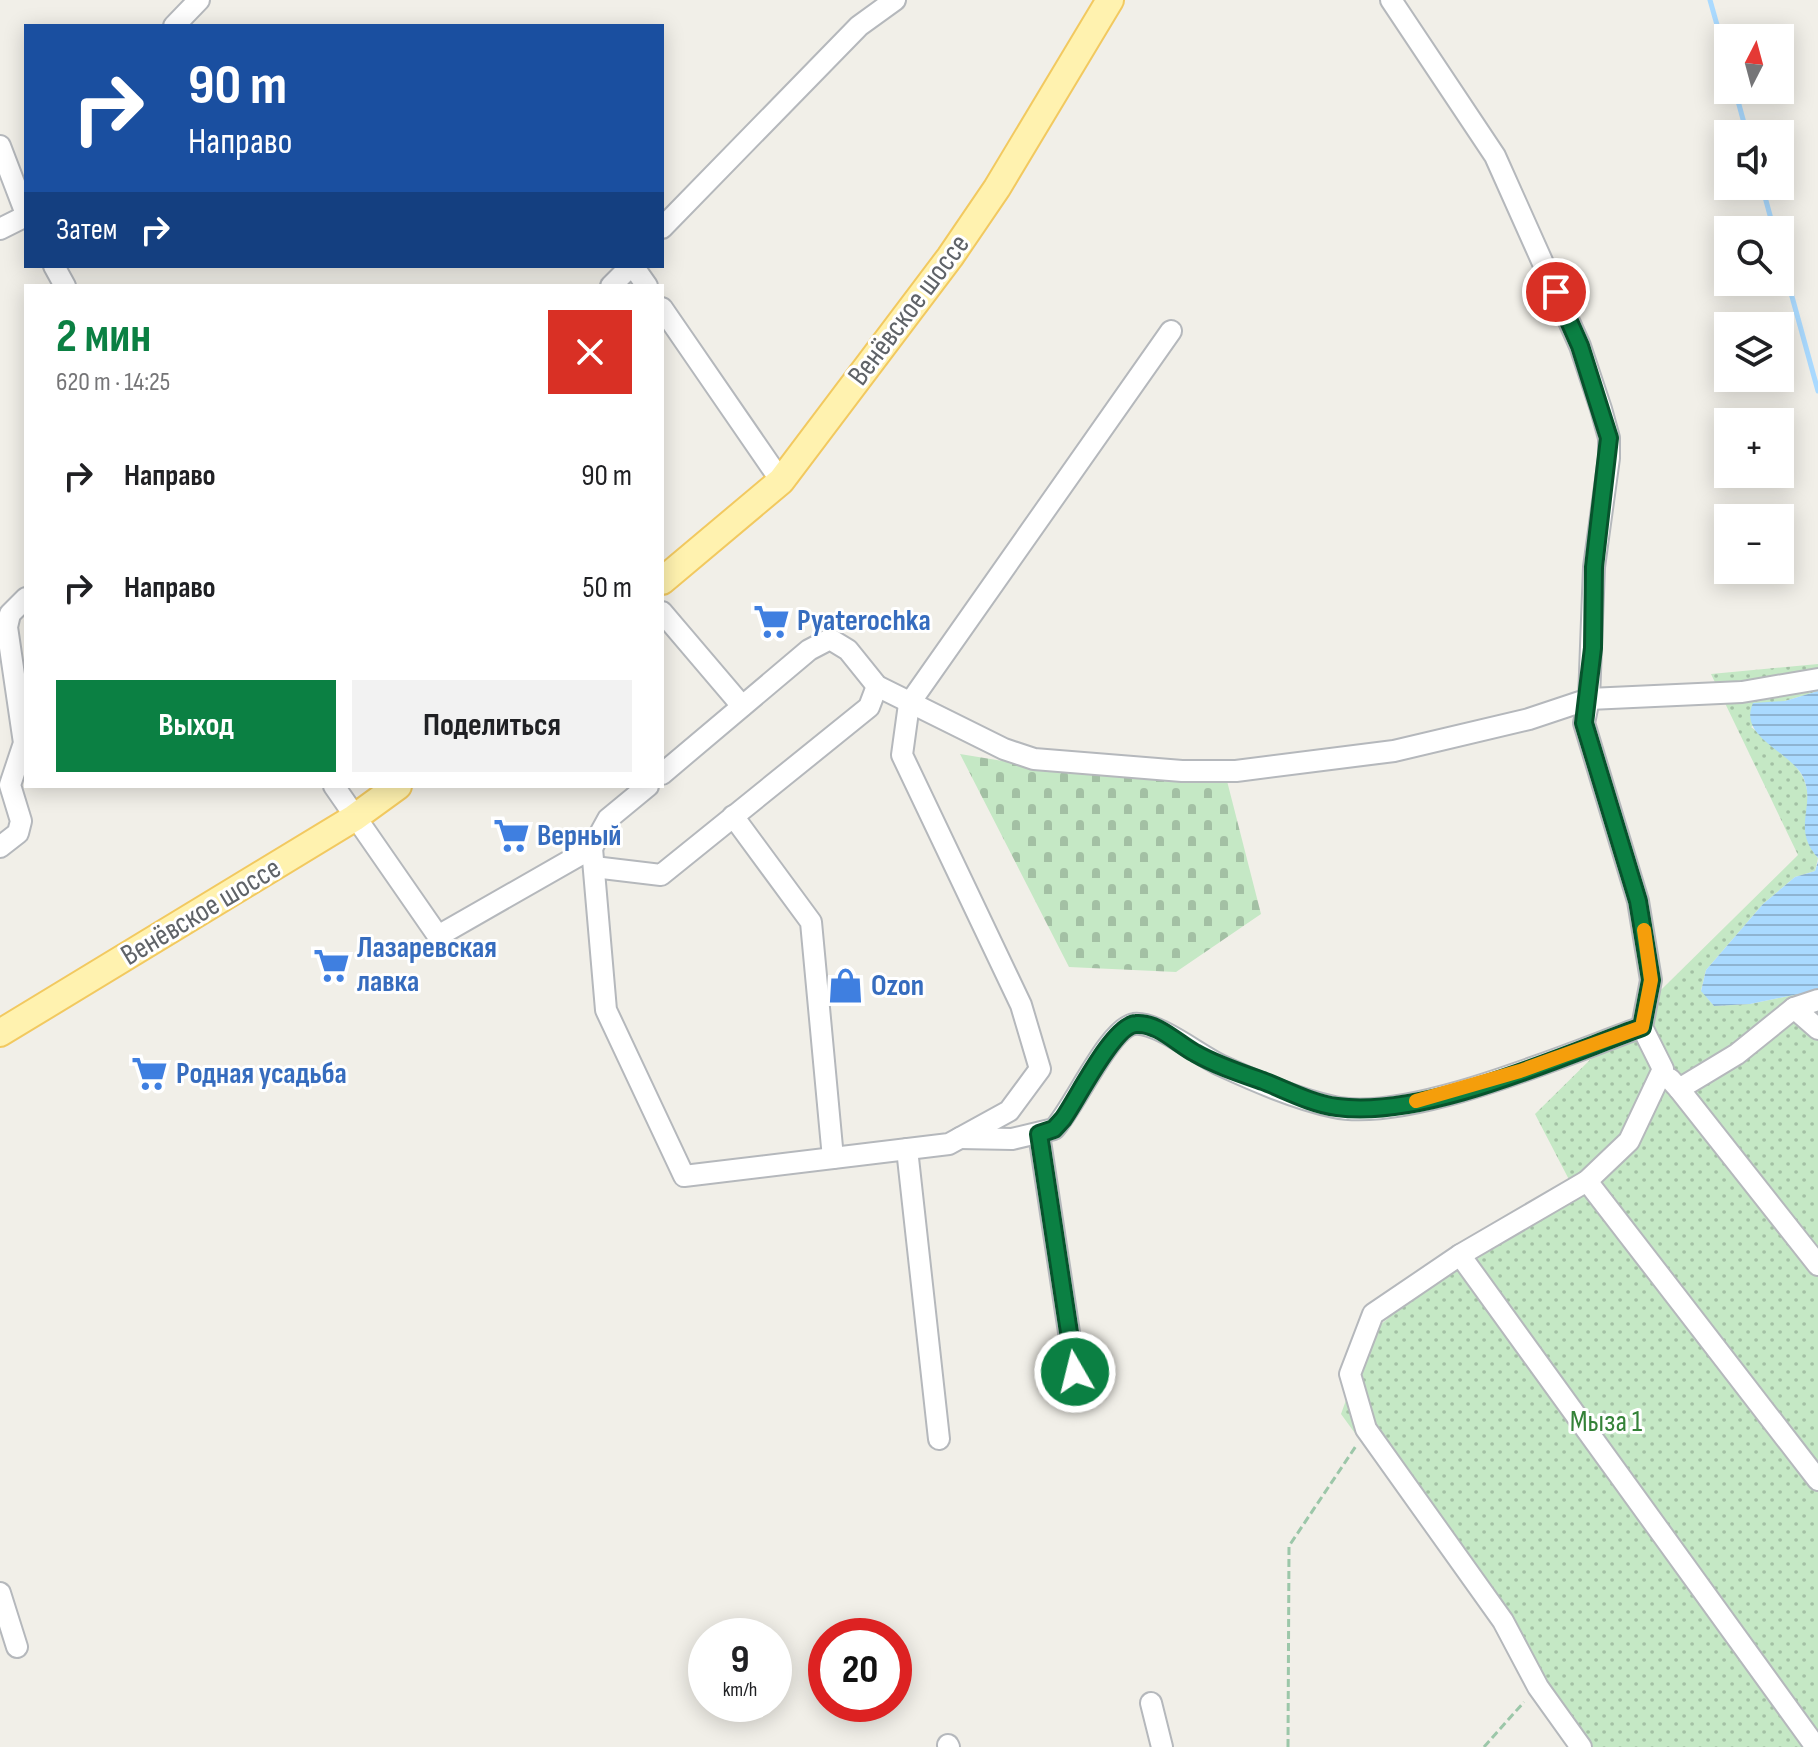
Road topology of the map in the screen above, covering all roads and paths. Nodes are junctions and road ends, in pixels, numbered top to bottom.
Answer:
1 (199, 0) edge
2 (895, 0) edge
3 (1110, 0) edge
4 (1391, 0) edge
5 (176, 24) edge
6 (0, 146) edge
7 (24, 210) edge
8 (24, 216) edge
9 (664, 226) edge
10 (0, 229) edge
11 (630, 268) edge
12 (613, 284) edge
13 (664, 311) edge
14 (1171, 331) dead end
15 (781, 481) junction
16 (664, 579) edge
17 (24, 600) edge
18 (664, 614) edge
19 (1818, 679) edge
20 (877, 686) junction
21 (1589, 699) junction
22 (909, 704) junction
23 (742, 706) junction
24 (24, 743) edge
25 (24, 743) edge
26 (664, 772) edge
27 (335, 788) edge
28 (395, 788) edge
29 (646, 788) edge
30 (733, 816) junction
31 (354, 818) junction
32 (0, 847) edge
33 (593, 858) junction
34 (1818, 1000) edge
35 (1794, 1008) junction
36 (1642, 1027) junction
37 (1818, 1029) edge
38 (0, 1033) edge
39 (1663, 1069) junction
40 (1679, 1089) junction
41 (1039, 1134) junction
42 (960, 1138) junction
43 (907, 1149) junction
44 (833, 1158) junction
45 (1587, 1181) junction
46 (1460, 1255) junction
47 (1818, 1265) edge
48 (1075, 1372) dead end
49 (1366, 1429) junction
50 (939, 1439) dead end
51 (1818, 1480) edge
52 (0, 1593) edge
53 (17, 1647) dead end
54 (1538, 1687) junction
55 (1151, 1703) dead end
56 (1162, 1747) edge
57 (1288, 1747) edge
58 (1484, 1747) edge
59 (1581, 1747) edge
60 (1816, 1747) edge

1 - 5 street
2 - 9 street
3 - 15 main road, Венёвское шоссе
4 - 21 street
6 - 7 street
8 - 10 street
11 - 12 street
13 - 15 street
14 - 22 street
15 - 16 main road, Венёвское шоссе
17 - 25 street
18 - 23 street
19 - 21 street
20 - 22 street
20 - 23 street
20 - 30 street
21 - 22 street
21 - 36 street
22 - 42 street
23 - 26 street
24 - 32 street
27 - 31 street
28 - 31 main road, Венёвское шоссе
29 - 33 street
30 - 33 street
30 - 44 street
31 - 33 street
31 - 38 main road, Венёвское шоссе
33 - 44 street
34 - 35 street
35 - 37 street
35 - 40 street
36 - 39 street
36 - 41 street
39 - 40 street
39 - 45 street
40 - 47 street
41 - 42 street
41 - 48 street
42 - 43 street
43 - 44 street
43 - 50 street
45 - 46 street
45 - 51 street
46 - 49 street
46 - 60 street
49 - 54 street
49 - 57 path
52 - 53 street
54 - 58 path
54 - 59 street
55 - 56 street

